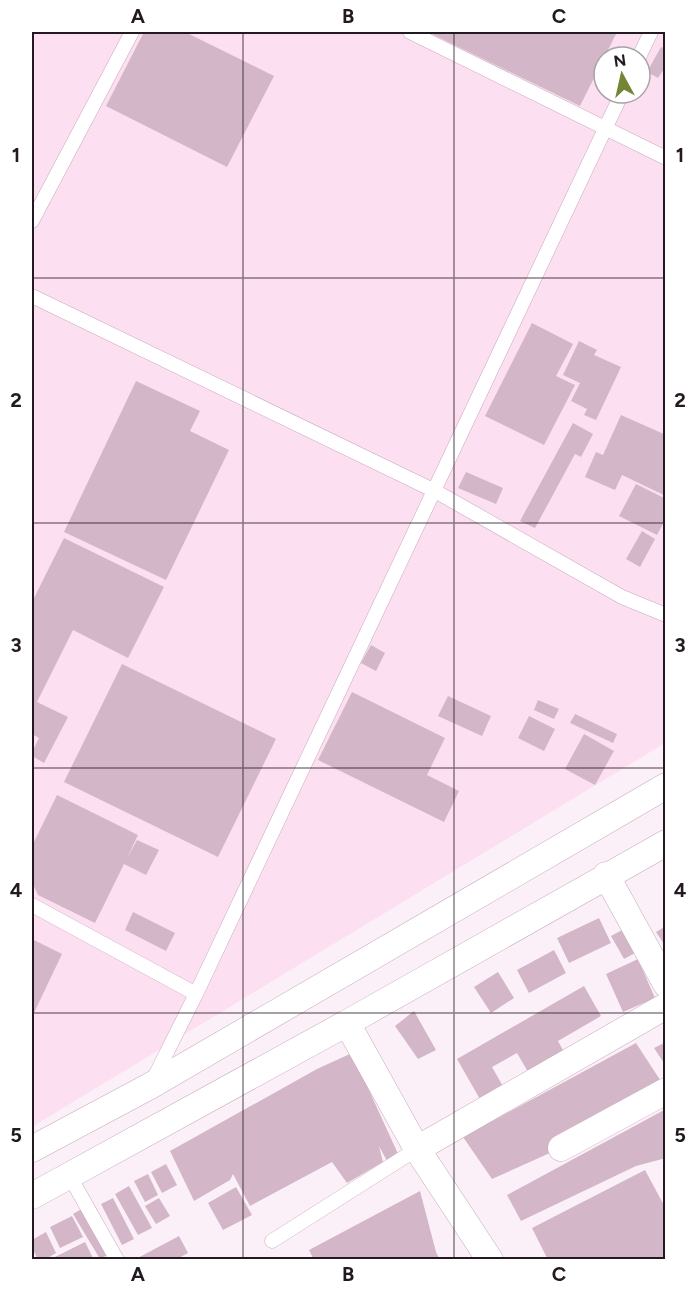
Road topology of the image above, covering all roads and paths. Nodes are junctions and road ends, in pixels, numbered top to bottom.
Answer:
1 (132, 32) edge
2 (410, 32) edge
3 (616, 105) edge
4 (605, 130) junction
5 (666, 158) edge
6 (32, 221) edge
7 (32, 296) edge
8 (435, 491) junction
9 (666, 615) edge
10 (666, 786) edge
11 (666, 843) edge
12 (606, 875) junction
13 (32, 905) edge
14 (665, 981) edge
15 (196, 994) junction
16 (666, 1006) edge
17 (347, 1023) junction
18 (150, 1086) junction
19 (666, 1091) edge
20 (561, 1148) dead end
21 (32, 1149) edge
22 (417, 1149) junction
23 (69, 1175) junction
24 (32, 1196) edge
25 (272, 1241) dead end
26 (117, 1260) edge
27 (490, 1260) edge

1 - 6 lane
2 - 4 lane
3 - 4 lane
4 - 5 lane
4 - 8 lane
7 - 8 lane
8 - 9 lane
8 - 15 lane
10 - 18 street
11 - 12 street
12 - 14 street
12 - 17 street
13 - 15 lane
15 - 18 lane
16 - 22 street
17 - 22 street
17 - 23 street
18 - 21 street
19 - 20 street
22 - 25 lane
22 - 27 street
23 - 24 street
23 - 26 lane

